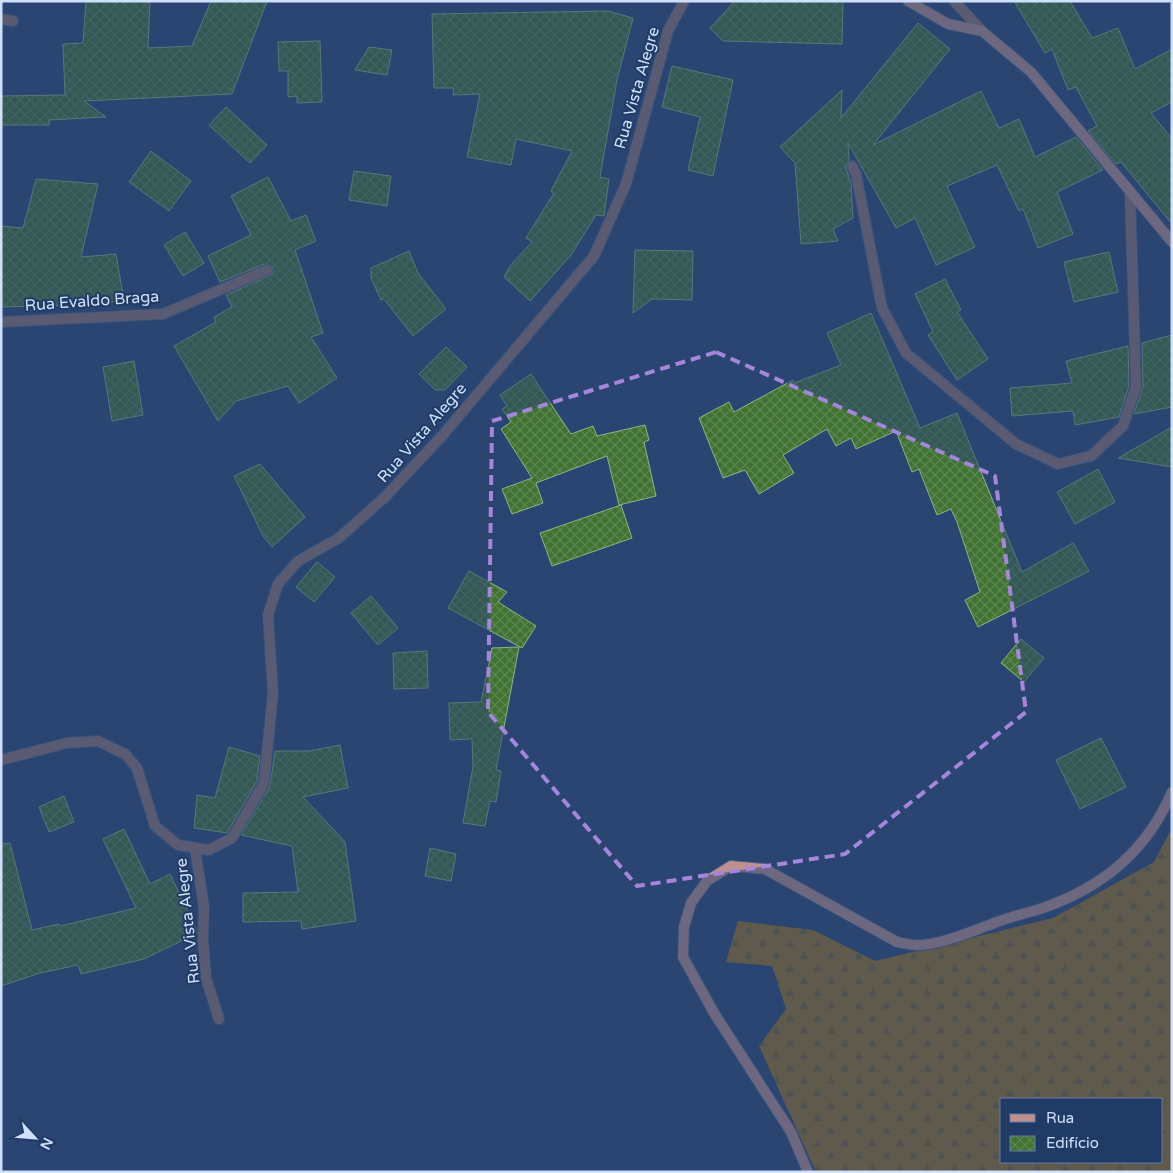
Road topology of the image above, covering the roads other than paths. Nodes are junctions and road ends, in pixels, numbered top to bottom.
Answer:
1 (684, 1) edge
2 (908, 1) edge
3 (954, 1) edge
4 (1, 19) edge
5 (13, 20) dead end
6 (982, 31) junction
7 (852, 166) dead end
8 (1130, 192) junction
9 (1172, 242) edge
10 (267, 270) dead end
11 (1, 322) edge
12 (1, 760) edge
13 (1172, 792) edge
14 (195, 848) junction
15 (220, 1019) dead end
16 (808, 1172) edge

1 - 14 street, Rua Vista Alegre
2 - 6 street
3 - 6 street
4 - 5 street
6 - 8 street
7 - 8 street
8 - 9 street
10 - 11 street, Rua Evaldo Braga
12 - 14 street, Rua Vista Alegre
13 - 16 street
14 - 15 street, Rua Vista Alegre

